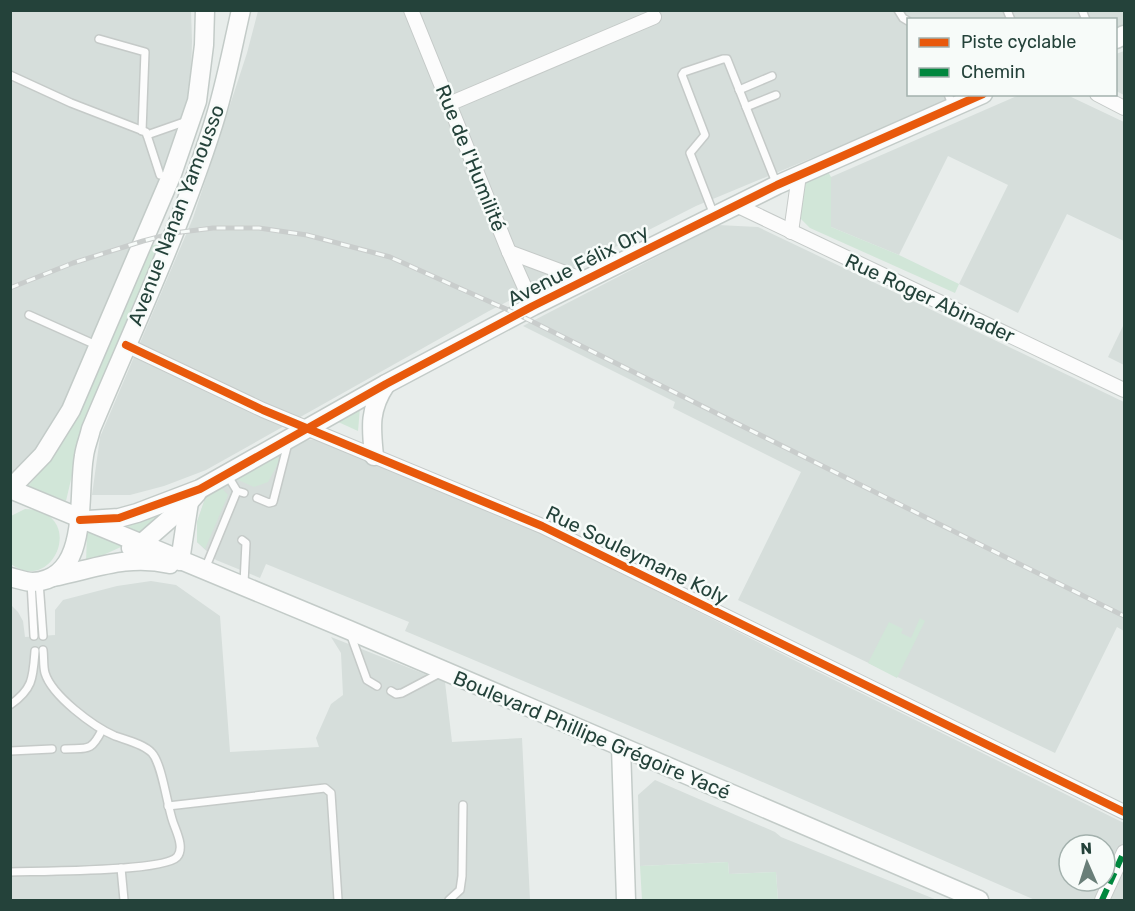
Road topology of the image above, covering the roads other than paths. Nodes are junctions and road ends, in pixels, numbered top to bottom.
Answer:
1 (206, 10) edge
2 (241, 10) edge
3 (412, 12) edge
4 (654, 16) dead end
5 (99, 39) dead end
6 (10, 75) edge
7 (772, 76) dead end
8 (739, 90) junction
9 (776, 95) dead end
10 (974, 96) edge
11 (1101, 96) edge
12 (951, 101) edge
13 (449, 104) junction
14 (746, 107) junction
15 (1125, 108) edge
16 (193, 118) junction
17 (145, 133) junction
18 (160, 175) dead end
19 (799, 175) junction
20 (777, 185) junction
21 (736, 205) junction
22 (714, 215) junction
23 (791, 232) junction
24 (509, 252) junction
25 (584, 280) junction
26 (533, 306) junction
27 (29, 315) dead end
28 (126, 345) junction
29 (99, 346) junction
30 (386, 384) junction
31 (1125, 390) edge
32 (306, 428) junction
33 (289, 438) junction
34 (374, 456) junction
35 (226, 474) junction
36 (10, 489) edge
37 (194, 496) junction
38 (257, 498) dead end
39 (80, 520) junction
40 (242, 540) dead end
41 (141, 544) junction
42 (180, 561) junction
43 (93, 566) junction
44 (204, 571) junction
45 (10, 577) edge
46 (40, 580) junction
47 (244, 587) junction
48 (349, 630) junction
49 (34, 636) dead end
50 (43, 636) dead end
51 (44, 650) dead end
52 (35, 651) dead end
53 (443, 671) junction
54 (377, 686) dead end
55 (391, 692) dead end
56 (10, 705) edge
57 (102, 730) junction
58 (621, 747) junction
59 (52, 749) dead end
60 (65, 749) dead end
61 (10, 751) edge
62 (463, 805) dead end
63 (168, 806) junction
64 (1125, 812) edge
65 (1125, 852) edge
66 (121, 868) junction
67 (10, 872) edge
68 (124, 900) edge
69 (338, 900) edge
70 (448, 900) edge
71 (626, 900) edge
72 (979, 900) edge
73 (1102, 900) edge

1 - 16 main road, Avenue Nanan Yamousso
2 - 28 main road, Avenue Nanan Yamousso
3 - 13 street, Rue de l'Humilité
4 - 13 street
5 - 17 lane
6 - 17 lane
7 - 8 lane
8 - 14 lane
8 - 22 lane
9 - 14 lane
10 - 12 main road, Avenue Félix Ory
11 - 15 street
12 - 19 main road, Avenue Félix Ory
13 - 24 street, Rue de l'Humilité
14 - 20 lane
16 - 17 lane
16 - 29 main road, Avenue Nanan Yamousso
17 - 18 lane
19 - 20 main road, Avenue Félix Ory
19 - 23 street
20 - 21 main road, Avenue Félix Ory
21 - 22 main road, Avenue Félix Ory
21 - 23 street, Rue Roger Abinader
22 - 25 main road, Avenue Félix Ory
23 - 31 street, Rue Roger Abinader
24 - 25 street
24 - 26 street, Rue de l'Humilité
25 - 26 main road, Avenue Félix Ory
26 - 30 main road, Avenue Félix Ory
27 - 29 lane
28 - 32 street, Rue Souleymane Koly
28 - 39 main road, Avenue Nanan Yamousso
29 - 36 main road, Avenue Nanan Yamousso
30 - 32 main road, Avenue Félix Ory
30 - 34 main road
32 - 33 main road, Avenue Félix Ory
32 - 34 street, Rue Souleymane Koly
33 - 35 main road, Avenue Félix Ory
33 - 38 lane
34 - 64 street, Rue Souleymane Koly
35 - 37 main road, Avenue Félix Ory
35 - 44 lane
36 - 39 main road, Boulevard Phillipe Grégoire Yacé
37 - 39 main road, Avenue Félix Ory
37 - 41 main road, Avenue Félix Ory
37 - 42 main road
39 - 41 main road, Boulevard Phillipe Grégoire Yacé
39 - 46 main road, Avenue Nanan Yamousso
40 - 47 lane
41 - 42 main road, Boulevard Phillipe Grégoire Yacé
41 - 43 main road, Avenue Félix Ory
42 - 44 main road, Boulevard Phillipe Grégoire Yacé
43 - 44 main road, Boulevard Phillipe Grégoire Yacé
43 - 46 main road, Boulevard Phillipe Grégoire Yacé
44 - 47 main road, Boulevard Phillipe Grégoire Yacé
45 - 46 main road
46 - 49 lane
46 - 50 lane
47 - 48 main road, Boulevard Phillipe Grégoire Yacé
48 - 53 main road, Boulevard Phillipe Grégoire Yacé
48 - 54 lane
51 - 57 lane
52 - 56 lane
53 - 55 lane
53 - 58 main road, Boulevard Phillipe Grégoire Yacé
57 - 60 lane
57 - 63 lane
58 - 71 main road
58 - 72 main road, Boulevard Phillipe Grégoire Yacé
59 - 61 lane
62 - 70 lane
63 - 66 lane
63 - 69 lane
65 - 73 street
66 - 67 lane
66 - 68 lane

